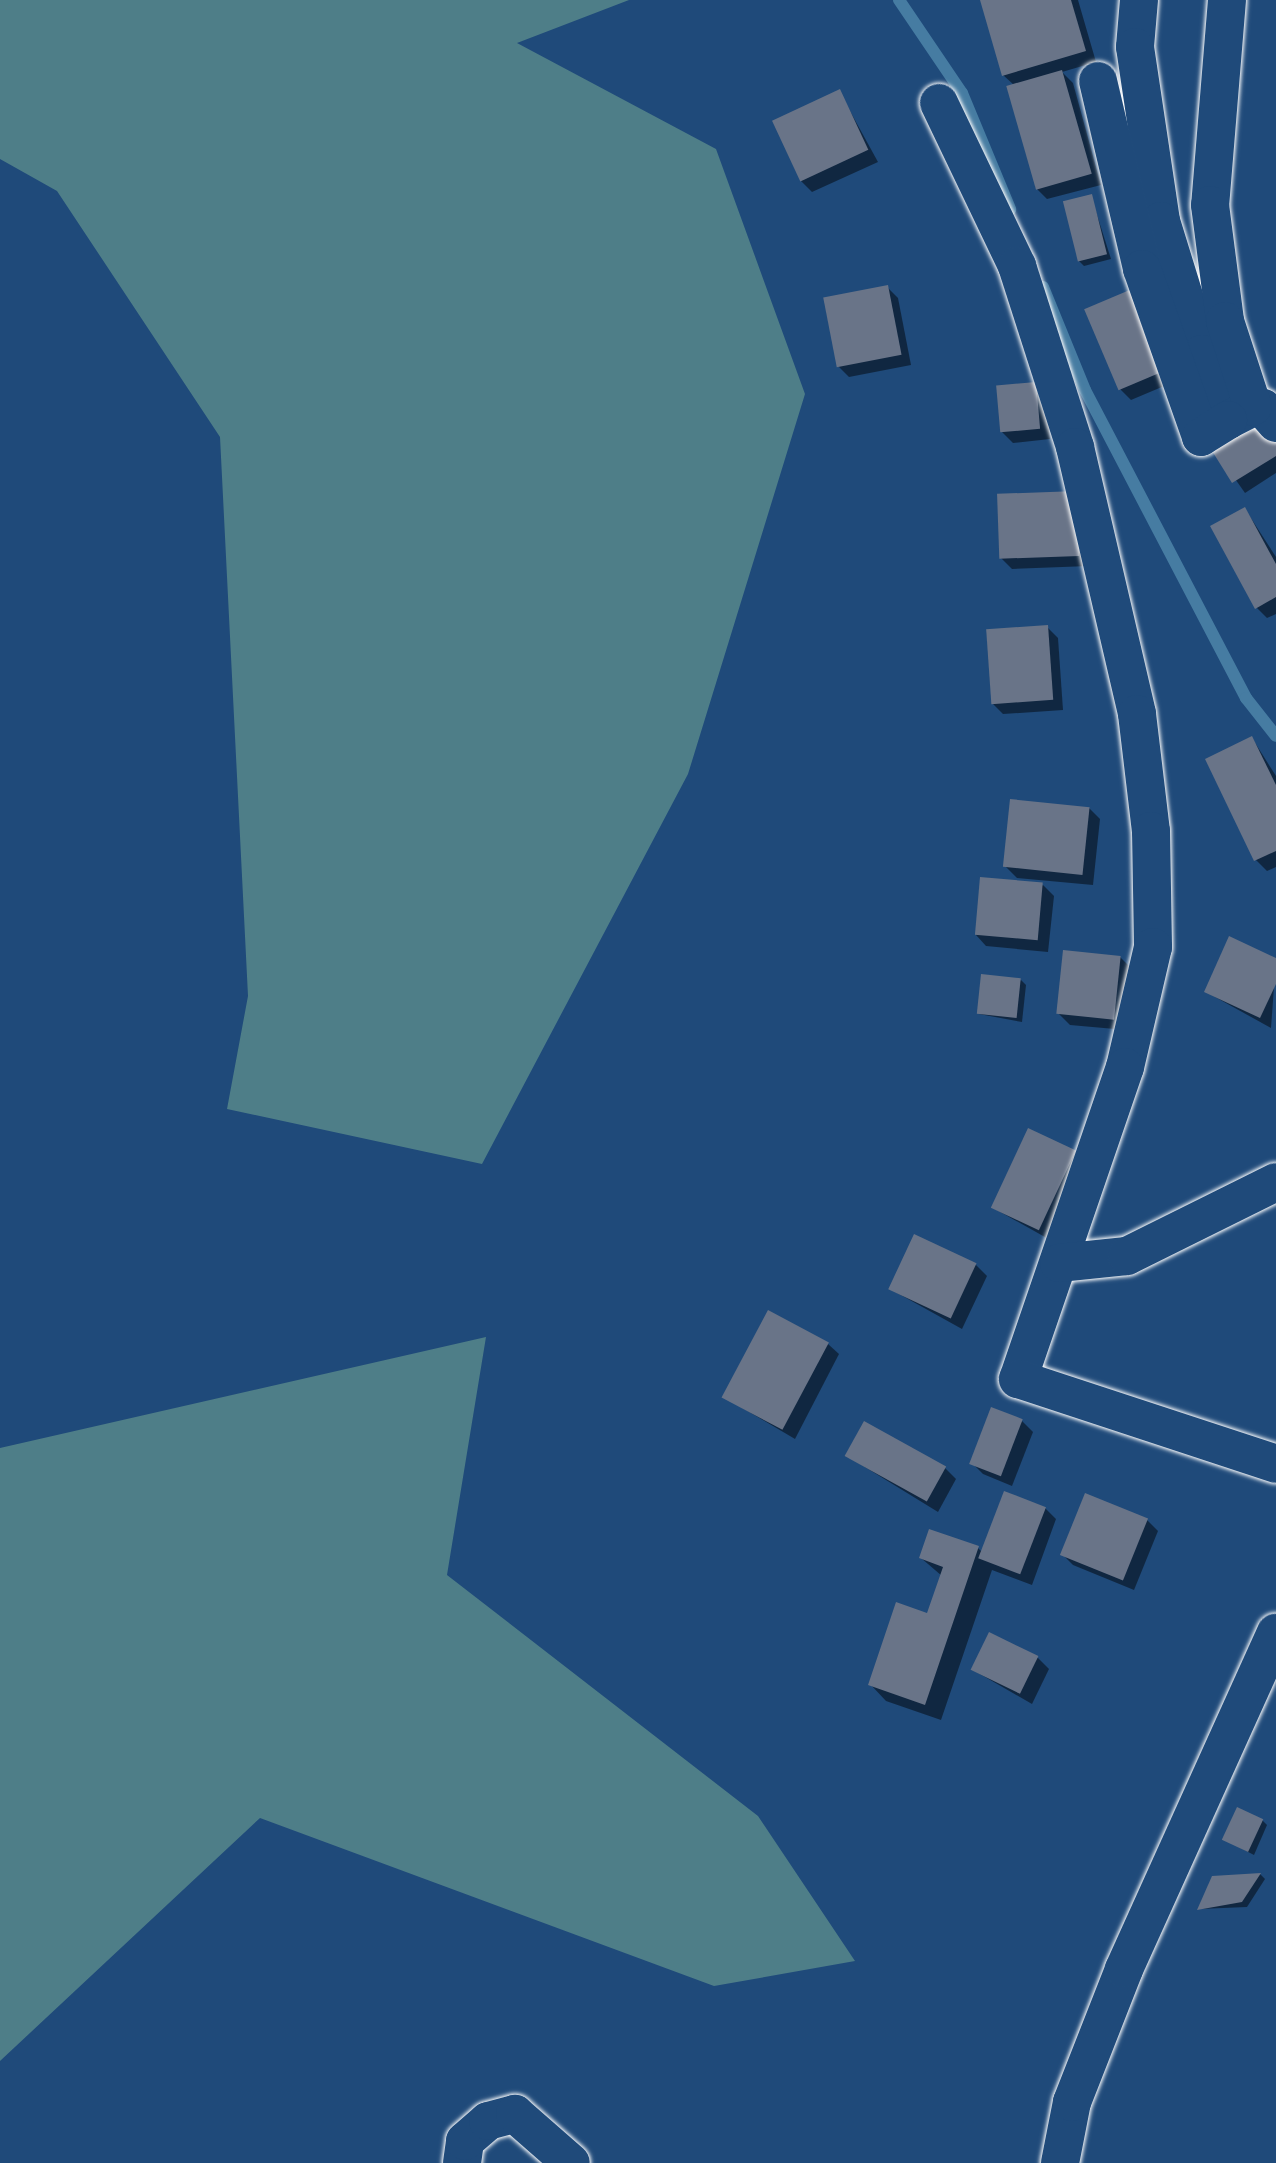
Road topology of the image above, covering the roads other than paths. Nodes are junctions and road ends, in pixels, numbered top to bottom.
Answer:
1 (1139, 0) edge
2 (1227, 0) edge
3 (1098, 81) dead end
4 (939, 103) dead end
5 (1252, 417) edge
6 (1276, 1182) edge
7 (1059, 1263) junction
8 (1276, 1464) edge
9 (1276, 1633) edge
10 (462, 2163) edge
11 (571, 2163) edge
12 (1060, 2163) edge

1 - 5 street
2 - 5 street
3 - 5 street
4 - 7 street
6 - 7 street
7 - 8 street
9 - 12 street
10 - 11 street

